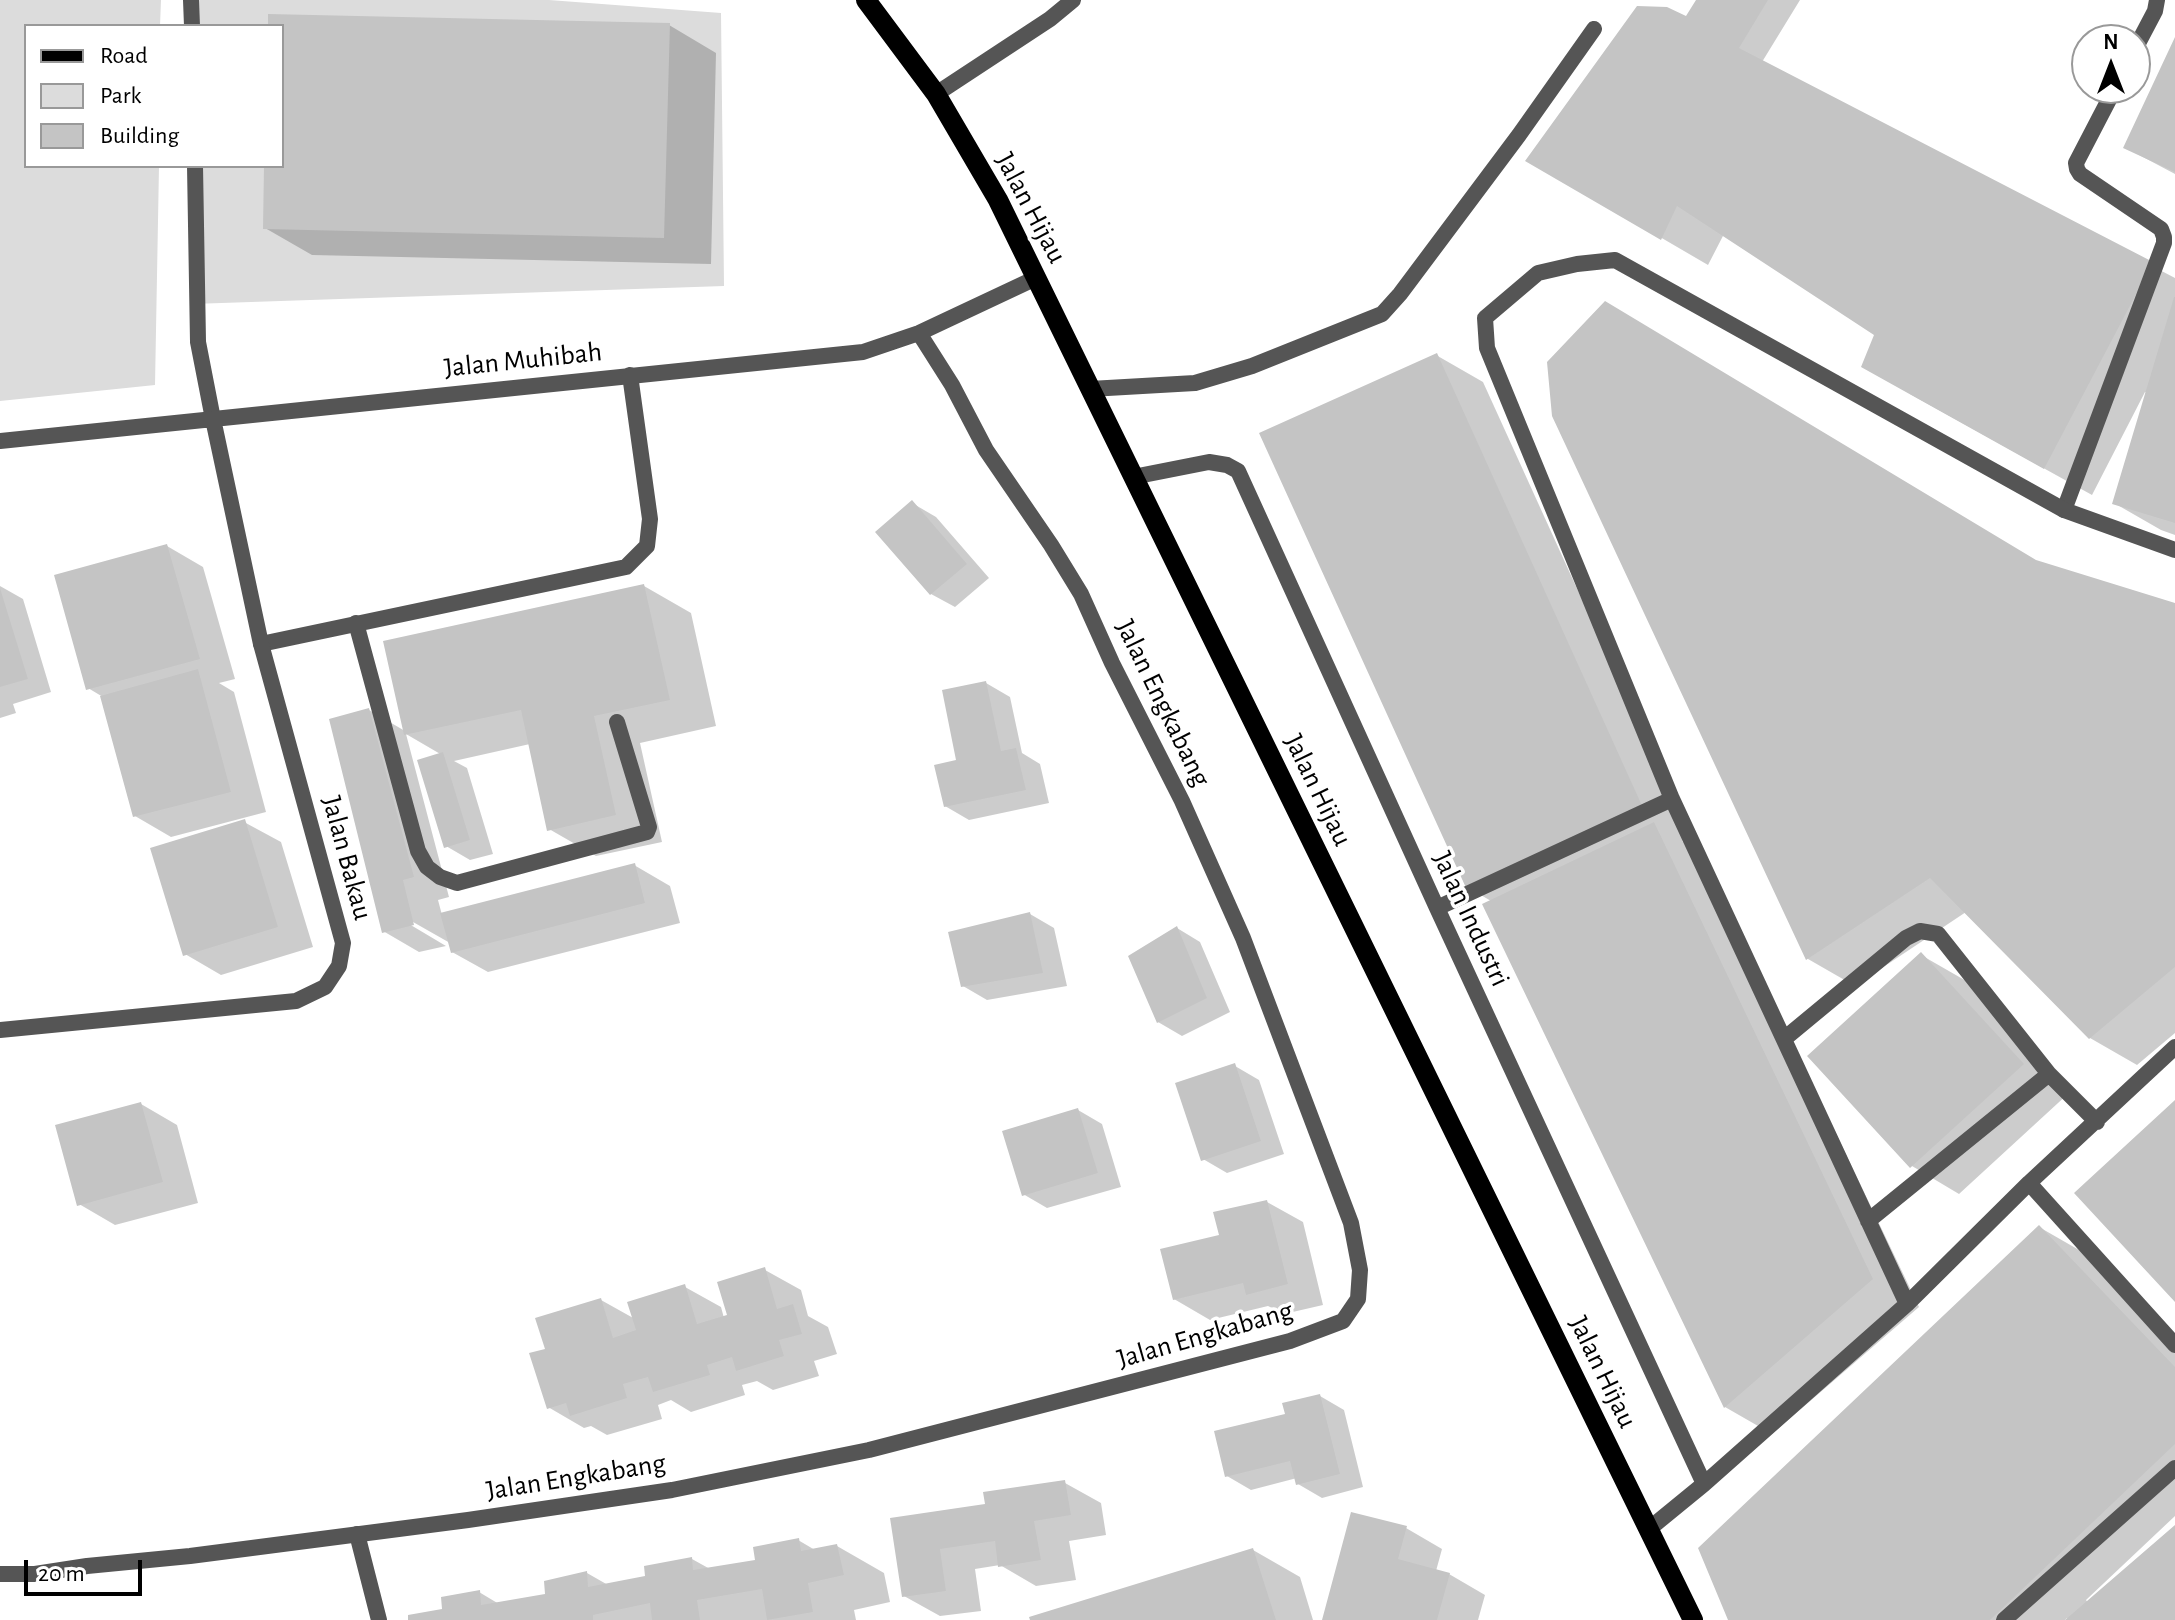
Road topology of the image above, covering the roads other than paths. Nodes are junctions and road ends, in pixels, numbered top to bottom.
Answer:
1 (191, 0) edge
2 (866, 0) edge
3 (1073, 0) edge
4 (2157, 0) edge
5 (192, 24) edge
6 (2148, 24) edge
7 (1594, 29) dead end
8 (936, 94) junction
9 (2107, 104) edge
10 (195, 168) edge
11 (1036, 278) junction
12 (919, 333) junction
13 (630, 375) junction
14 (1090, 389) junction
15 (213, 419) junction
16 (0, 441) edge
17 (1133, 477) junction
18 (2064, 510) junction
19 (2175, 550) edge
20 (356, 623) junction
21 (261, 644) junction
22 (617, 722) dead end
23 (1672, 799) junction
24 (1437, 908) junction
25 (0, 1030) edge
26 (1784, 1039) junction
27 (2175, 1047) edge
28 (2049, 1074) junction
29 (2097, 1122) junction
30 (2029, 1183) junction
31 (1868, 1221) junction
32 (1907, 1304) junction
33 (2175, 1345) edge
34 (2175, 1468) edge
35 (1704, 1484) junction
36 (1649, 1529) junction
37 (357, 1534) junction
38 (0, 1574) edge
39 (379, 1620) edge
40 (1693, 1620) edge
41 (2004, 1620) edge

1 - 5 street
2 - 8 main road, Jalan Hijau
3 - 8 street
4 - 6 street
7 - 14 street
8 - 11 main road, Jalan Hijau
9 - 18 street
10 - 15 street, Jalan Bakau
11 - 12 street, Jalan Muhibah
11 - 14 main road, Jalan Hijau
12 - 13 street, Jalan Muhibah
12 - 37 street, Jalan Engkabang
13 - 15 street, Jalan Muhibah
13 - 20 street
14 - 17 main road, Jalan Hijau
15 - 16 street, Jalan Muhibah
15 - 21 street, Jalan Bakau
17 - 24 street, Jalan Industri
17 - 36 main road, Jalan Hijau
18 - 19 street
18 - 23 street
20 - 21 street
20 - 22 street
21 - 25 street, Jalan Bakau
23 - 24 street
23 - 26 street
24 - 35 street, Jalan Industri
26 - 28 street
26 - 31 street
27 - 29 street
28 - 29 street
28 - 31 street
29 - 30 street
30 - 32 street
30 - 33 street
31 - 32 street
32 - 35 street
34 - 41 street
35 - 36 street
36 - 40 main road, Jalan Hijau
37 - 38 street, Jalan Engkabang
37 - 39 street

